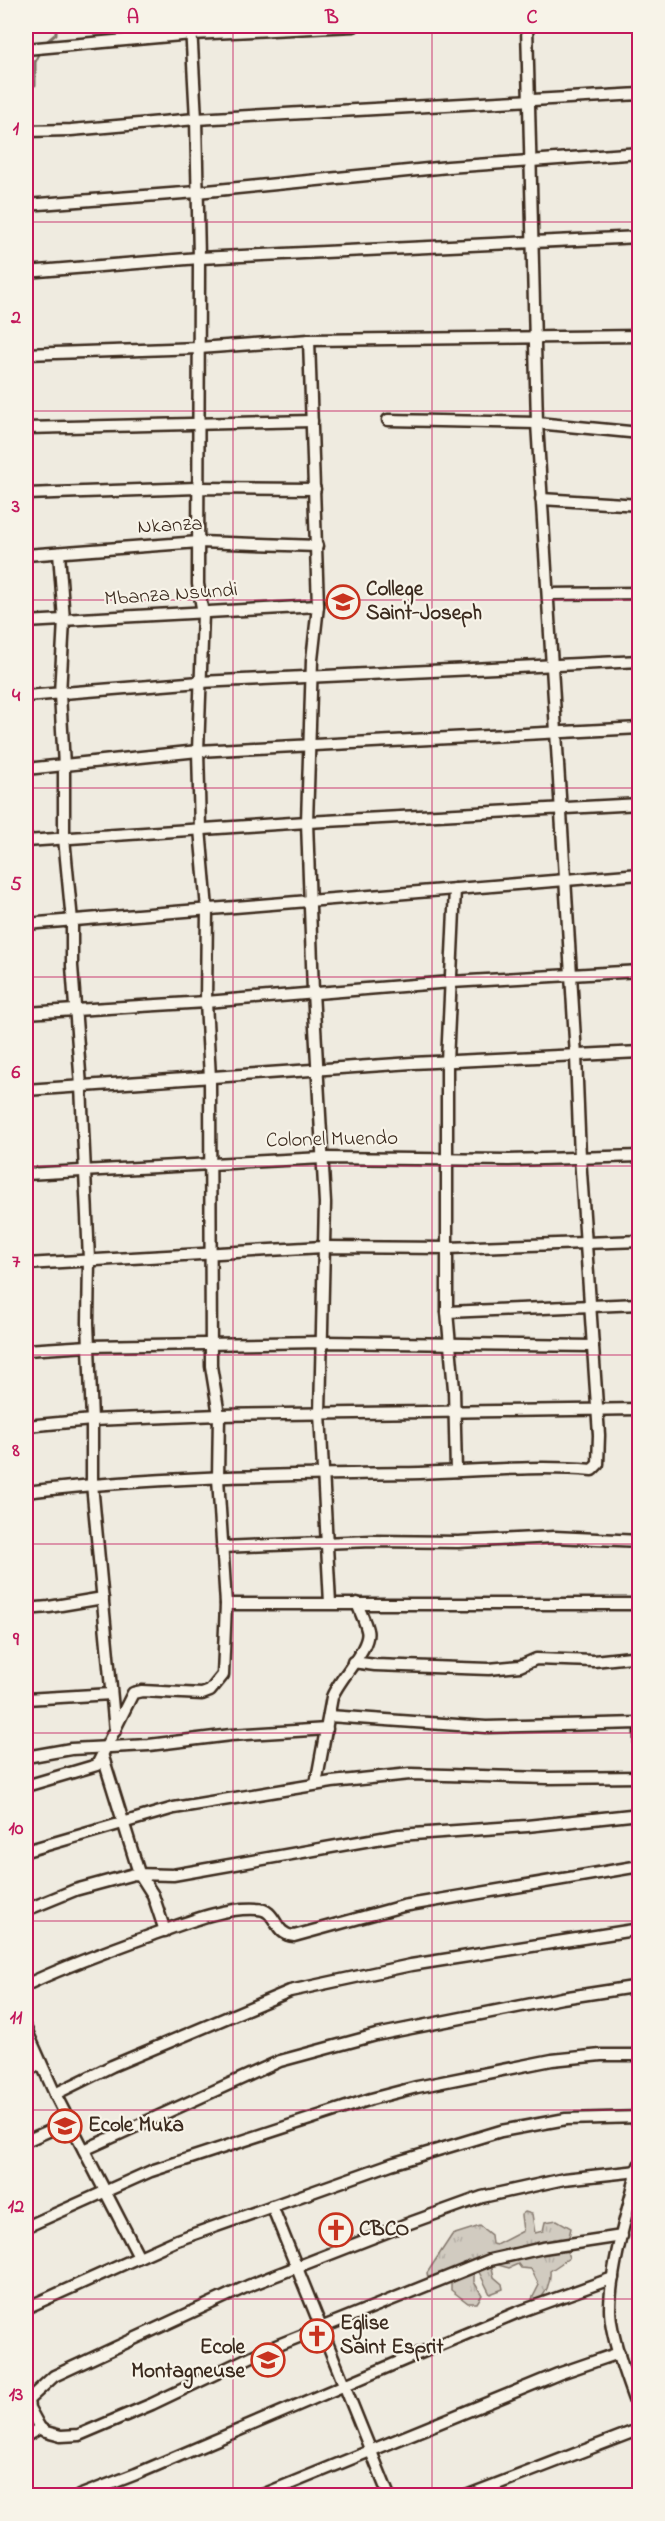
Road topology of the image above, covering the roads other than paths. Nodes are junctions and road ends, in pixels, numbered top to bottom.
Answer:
1 (354, 26) edge
2 (527, 26) edge
3 (191, 30) edge
4 (26, 50) edge
5 (639, 94) edge
6 (528, 100) junction
7 (196, 119) junction
8 (26, 131) edge
9 (639, 153) edge
10 (530, 160) junction
11 (197, 192) junction
12 (26, 206) edge
13 (639, 237) edge
14 (532, 242) junction
15 (198, 258) junction
16 (26, 272) edge
17 (639, 336) edge
18 (534, 338) junction
19 (309, 340) junction
20 (199, 348) junction
21 (26, 354) edge
22 (388, 420) dead end
23 (312, 421) junction
24 (200, 422) junction
25 (537, 423) junction
26 (26, 428) edge
27 (639, 433) edge
28 (197, 488) junction
29 (315, 489) junction
30 (26, 494) edge
31 (541, 499) junction
32 (639, 505) edge
33 (199, 543) junction
34 (317, 546) junction
35 (59, 553) junction
36 (26, 555) edge
37 (639, 593) edge
38 (548, 594) junction
39 (318, 606) junction
40 (203, 614) junction
41 (64, 620) junction
42 (26, 622) edge
43 (639, 661) edge
44 (550, 666) junction
45 (312, 676) junction
46 (201, 682) junction
47 (60, 694) junction
48 (26, 696) edge
49 (639, 728) edge
50 (556, 734) junction
51 (308, 746) junction
52 (198, 751) junction
53 (64, 766) junction
54 (26, 769) edge
55 (639, 804) edge
56 (559, 808) junction
57 (307, 822) junction
58 (200, 829) junction
59 (64, 838) junction
60 (26, 841) edge
61 (639, 874) edge
62 (565, 880) junction
63 (455, 890) junction
64 (310, 901) junction
65 (207, 909) junction
66 (72, 921) junction
67 (26, 924) edge
68 (639, 971) edge
69 (570, 975) junction
70 (452, 982) junction
71 (313, 992) junction
72 (206, 1002) junction
73 (76, 1009) junction
74 (26, 1013) edge
75 (639, 1052) edge
76 (576, 1056) junction
77 (447, 1062) junction
78 (317, 1070) junction
79 (210, 1078) junction
80 (81, 1086) junction
81 (26, 1090) edge
82 (639, 1156) edge
83 (323, 1158) junction
84 (580, 1158) junction
85 (448, 1159) junction
86 (210, 1162) junction
87 (85, 1170) junction
88 (26, 1174) edge
89 (639, 1241) edge
90 (586, 1244) junction
91 (323, 1246) junction
92 (448, 1248) junction
93 (211, 1255) junction
94 (89, 1259) junction
95 (26, 1264) edge
96 (639, 1304) edge
97 (591, 1307) junction
98 (447, 1312) junction
99 (323, 1342) junction
100 (211, 1344) junction
101 (450, 1345) junction
102 (88, 1346) junction
103 (593, 1346) junction
104 (26, 1350) edge
105 (597, 1408) junction
106 (639, 1409) edge
107 (320, 1413) junction
108 (456, 1413) junction
109 (219, 1415) junction
110 (92, 1420) junction
111 (26, 1426) edge
112 (456, 1471) junction
113 (322, 1475) junction
114 (218, 1478) junction
115 (92, 1484) junction
116 (26, 1492) edge
117 (639, 1541) edge
118 (327, 1544) junction
119 (222, 1546) junction
120 (103, 1598) junction
121 (357, 1602) junction
122 (330, 1603) junction
123 (226, 1604) junction
124 (639, 1604) edge
125 (26, 1609) edge
126 (639, 1656) edge
127 (353, 1662) junction
128 (111, 1694) junction
129 (26, 1699) edge
130 (329, 1716) junction
131 (639, 1723) edge
132 (327, 1729) junction
133 (115, 1731) junction
134 (639, 1731) edge
135 (105, 1752) junction
136 (26, 1757) edge
137 (639, 1777) edge
138 (316, 1784) junction
139 (26, 1786) edge
140 (639, 1800) edge
141 (639, 1814) edge
142 (122, 1823) junction
143 (26, 1851) edge
144 (639, 1866) edge
145 (139, 1873) junction
146 (26, 1910) edge
147 (639, 1929) edge
148 (165, 1930) junction
149 (26, 1985) edge
150 (639, 1986) edge
151 (26, 2029) edge
152 (639, 2055) edge
153 (41, 2064) junction
154 (26, 2071) edge
155 (55, 2094) junction
156 (639, 2117) edge
157 (69, 2122) junction
158 (26, 2141) edge
159 (84, 2150) junction
160 (639, 2168) edge
161 (105, 2190) junction
162 (272, 2206) junction
163 (26, 2227) edge
164 (622, 2236) junction
165 (139, 2257) junction
166 (297, 2267) junction
167 (613, 2278) junction
168 (26, 2308) edge
169 (322, 2329) junction
170 (619, 2353) junction
171 (345, 2386) junction
172 (27, 2398) edge
173 (639, 2416) edge
174 (40, 2428) junction
175 (639, 2429) edge
176 (26, 2436) edge
177 (372, 2451) junction
178 (79, 2496) edge
179 (260, 2496) edge
180 (389, 2496) edge
181 (466, 2496) edge

1 - 3 street
2 - 6 street
3 - 4 street
3 - 7 street
5 - 6 street
6 - 7 street
6 - 10 street
7 - 8 street
7 - 11 street
9 - 10 street
10 - 11 street
10 - 14 street
11 - 12 street
11 - 15 street
13 - 14 street
14 - 15 street
14 - 18 street
15 - 16 street
15 - 20 street
17 - 18 street
18 - 19 street
18 - 25 street
19 - 20 street
19 - 23 street
20 - 21 street
20 - 24 street
22 - 25 street
23 - 24 street
23 - 29 street
24 - 26 street
24 - 28 street
25 - 27 street
25 - 31 street
28 - 29 street
28 - 30 street
28 - 33 street
29 - 34 street
31 - 32 street
31 - 38 street
33 - 34 street, Nkanza
33 - 35 street, Nkanza
33 - 40 street
34 - 39 street
35 - 36 street, Nkanza
35 - 41 street
37 - 38 street
38 - 44 street
39 - 40 street, Mbanza Nsundi
39 - 45 street
40 - 41 street, Mbanza Nsundi
40 - 46 street
41 - 42 street, Mbanza Nsundi
41 - 47 street
43 - 44 street
44 - 45 street
44 - 50 street
45 - 46 street
45 - 51 street
46 - 47 street
46 - 52 street
47 - 48 street
47 - 53 street
49 - 50 street
50 - 51 street
50 - 56 street
51 - 52 street
51 - 57 street
52 - 53 street
52 - 58 street
53 - 54 street
53 - 59 street
55 - 56 street
56 - 57 street
56 - 62 street
57 - 58 street
57 - 64 street
58 - 59 street
58 - 65 street
59 - 60 street
59 - 66 street
61 - 62 street
62 - 63 street
62 - 69 street
63 - 64 street
63 - 70 street
64 - 65 street
64 - 71 street
65 - 66 street
65 - 72 street
66 - 67 street
66 - 73 street
68 - 69 street
69 - 70 street
69 - 76 street
70 - 71 street
70 - 77 street
71 - 72 street
71 - 78 street
72 - 73 street
72 - 79 street
73 - 74 street
73 - 80 street
75 - 76 street
76 - 77 street
76 - 84 street
77 - 78 street
77 - 85 street
78 - 79 street
78 - 83 street
79 - 80 street
79 - 86 street
80 - 81 street
80 - 87 street
82 - 84 street, Colonel Muendo
83 - 85 street, Colonel Muendo
83 - 86 street, Colonel Muendo
83 - 91 street
84 - 85 street, Colonel Muendo
84 - 90 street
85 - 92 street
86 - 87 street, Colonel Muendo
86 - 93 street
87 - 88 street, Colonel Muendo
87 - 94 street
89 - 90 street
90 - 92 street
90 - 97 street
91 - 92 street
91 - 93 street
91 - 99 street
92 - 98 street
93 - 94 street
93 - 100 street
94 - 95 street
94 - 102 street
96 - 97 street
97 - 98 street
97 - 103 street
98 - 101 street
99 - 100 street
99 - 101 street
99 - 107 street
100 - 102 street
100 - 109 street
101 - 103 street
101 - 108 street
102 - 104 street
102 - 110 street
103 - 105 street
105 - 106 street
105 - 108 street
105 - 112 street
107 - 108 street
107 - 109 street
107 - 113 street
108 - 112 street
109 - 110 street
109 - 114 street
110 - 111 street
110 - 115 street
112 - 113 street
113 - 114 street
113 - 118 street
114 - 115 street
114 - 119 street
115 - 116 street
115 - 120 street
117 - 118 street
118 - 119 street
118 - 122 street
119 - 123 street
120 - 125 street
120 - 128 street
121 - 122 street
121 - 124 street
121 - 127 street
122 - 123 street
123 - 133 street
126 - 127 street
127 - 130 street
128 - 129 street
128 - 133 street
130 - 131 street
130 - 132 street
132 - 135 street
132 - 138 street
133 - 135 street
134 - 137 street
135 - 136 street
135 - 139 street
135 - 142 street
137 - 138 street
137 - 140 street
138 - 142 street
141 - 145 street
142 - 143 street
142 - 145 street
144 - 148 street
145 - 146 street
145 - 148 street
147 - 155 street
148 - 149 street
150 - 159 street
151 - 153 street
152 - 161 street
153 - 154 street
153 - 155 street
155 - 157 street
156 - 162 street
157 - 158 street
157 - 159 street
159 - 161 street
160 - 164 street
160 - 166 street
161 - 163 street
161 - 165 street
162 - 165 street
162 - 166 street
164 - 167 street
164 - 169 street
165 - 168 street
166 - 169 street
166 - 172 street
167 - 170 street
167 - 171 street
169 - 171 street
169 - 174 street
170 - 173 street
170 - 177 street
171 - 177 street
171 - 178 street
172 - 174 street
174 - 176 street
175 - 181 street
177 - 179 street
177 - 180 street

